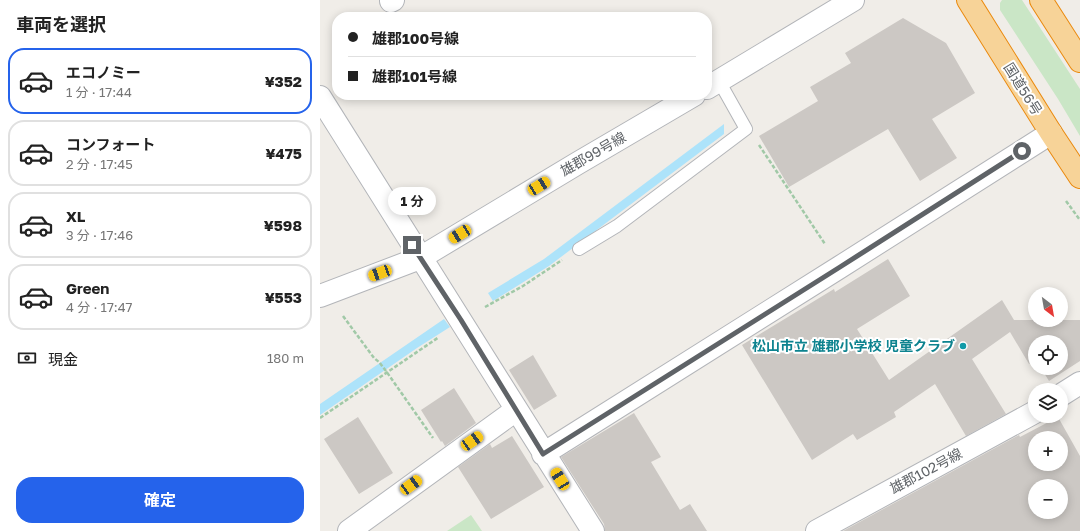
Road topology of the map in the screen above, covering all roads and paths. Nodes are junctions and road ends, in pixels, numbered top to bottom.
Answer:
1 (853, 0) edge
2 (968, 0) edge
3 (1041, 0) edge
4 (1080, 61) edge
5 (713, 84) edge
6 (320, 97) edge
7 (685, 100) edge
8 (746, 129) junction
9 (1051, 133) junction
10 (1080, 177) edge
11 (1080, 214) edge
12 (1080, 220) edge
13 (580, 249) dead end
14 (420, 258) junction
15 (840, 267) junction
16 (323, 294) edge
17 (1080, 383) edge
18 (1068, 391) edge
19 (516, 410) junction
20 (1028, 416) edge
21 (543, 454) junction
22 (447, 459) junction
23 (348, 531) edge
24 (593, 531) edge
25 (817, 531) edge

1 - 5 street
2 - 9 highway, 国道56号
3 - 4 highway
5 - 8 lane
6 - 14 street
7 - 14 street, 雄郡99号線
8 - 13 lane
8 - 15 path
9 - 10 highway, 国道56号
9 - 15 street
11 - 12 path
14 - 16 street, 雄郡99号線
14 - 19 street
15 - 21 street
16 - 22 path
17 - 18 street
19 - 21 street
19 - 22 street
20 - 25 street, 雄郡102号線
21 - 24 street
22 - 23 street

